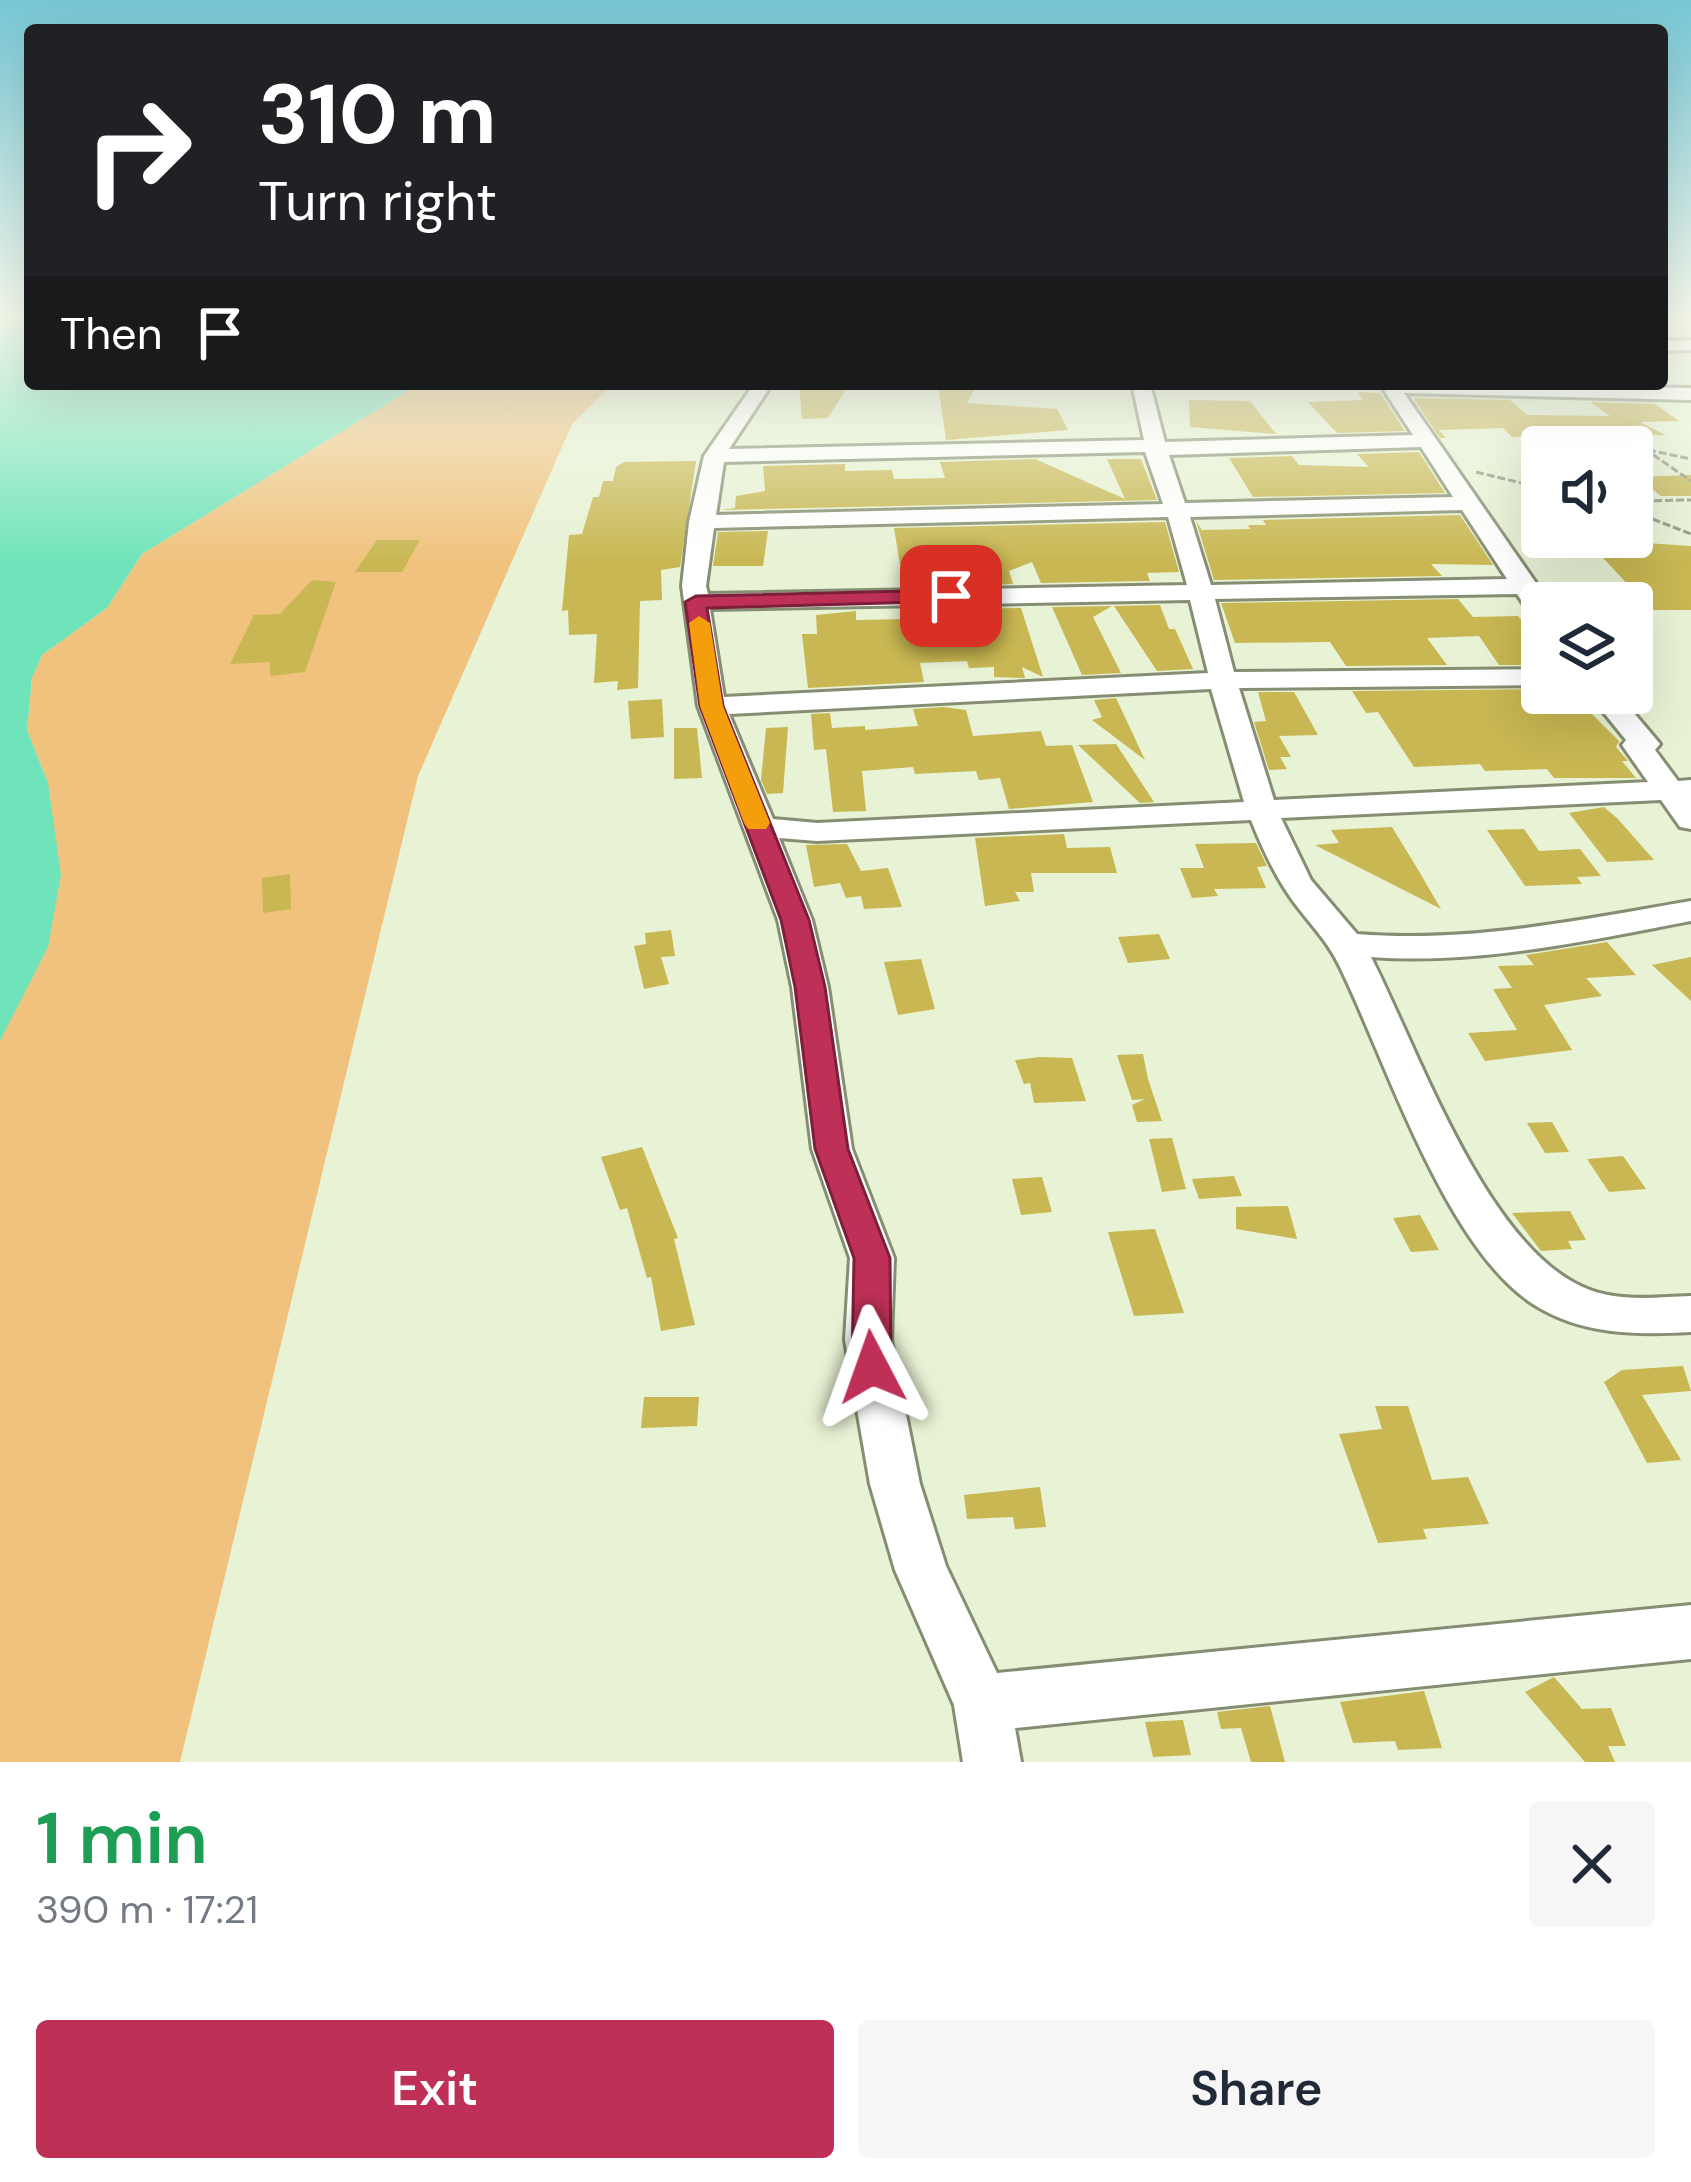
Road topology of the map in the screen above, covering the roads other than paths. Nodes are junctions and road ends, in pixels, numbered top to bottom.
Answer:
1 (753, 399) edge
2 (1144, 399) edge
3 (1398, 399) edge
4 (1428, 441) junction
5 (1153, 447) junction
6 (714, 456) junction
7 (1470, 503) junction
8 (1177, 511) junction
9 (700, 523) junction
10 (1523, 582) edge
11 (1521, 586) edge
12 (1200, 592) junction
13 (696, 602) junction
14 (1521, 677) edge
15 (1223, 680) junction
16 (712, 706) junction
17 (1620, 714) edge
18 (1680, 789) edge
19 (1265, 806) junction
20 (1691, 820) edge
21 (761, 827) junction
22 (1691, 911) edge
23 (1348, 944) junction
24 (1691, 1314) edge
25 (1691, 1631) edge
26 (982, 1703) junction
27 (992, 1762) edge

1 - 6 street
2 - 5 street
3 - 4 street
4 - 5 street
4 - 7 street
5 - 6 street
5 - 8 street
6 - 9 street
7 - 8 street
7 - 10 street
8 - 9 street
8 - 12 street
9 - 13 street
11 - 12 street
12 - 13 street
12 - 15 street
13 - 16 street
14 - 15 street
15 - 16 street
15 - 19 street
16 - 21 street
17 - 18 street
18 - 19 street
18 - 20 street
19 - 21 street
19 - 23 street
21 - 26 street
22 - 23 street
23 - 24 street
25 - 26 street
26 - 27 street

